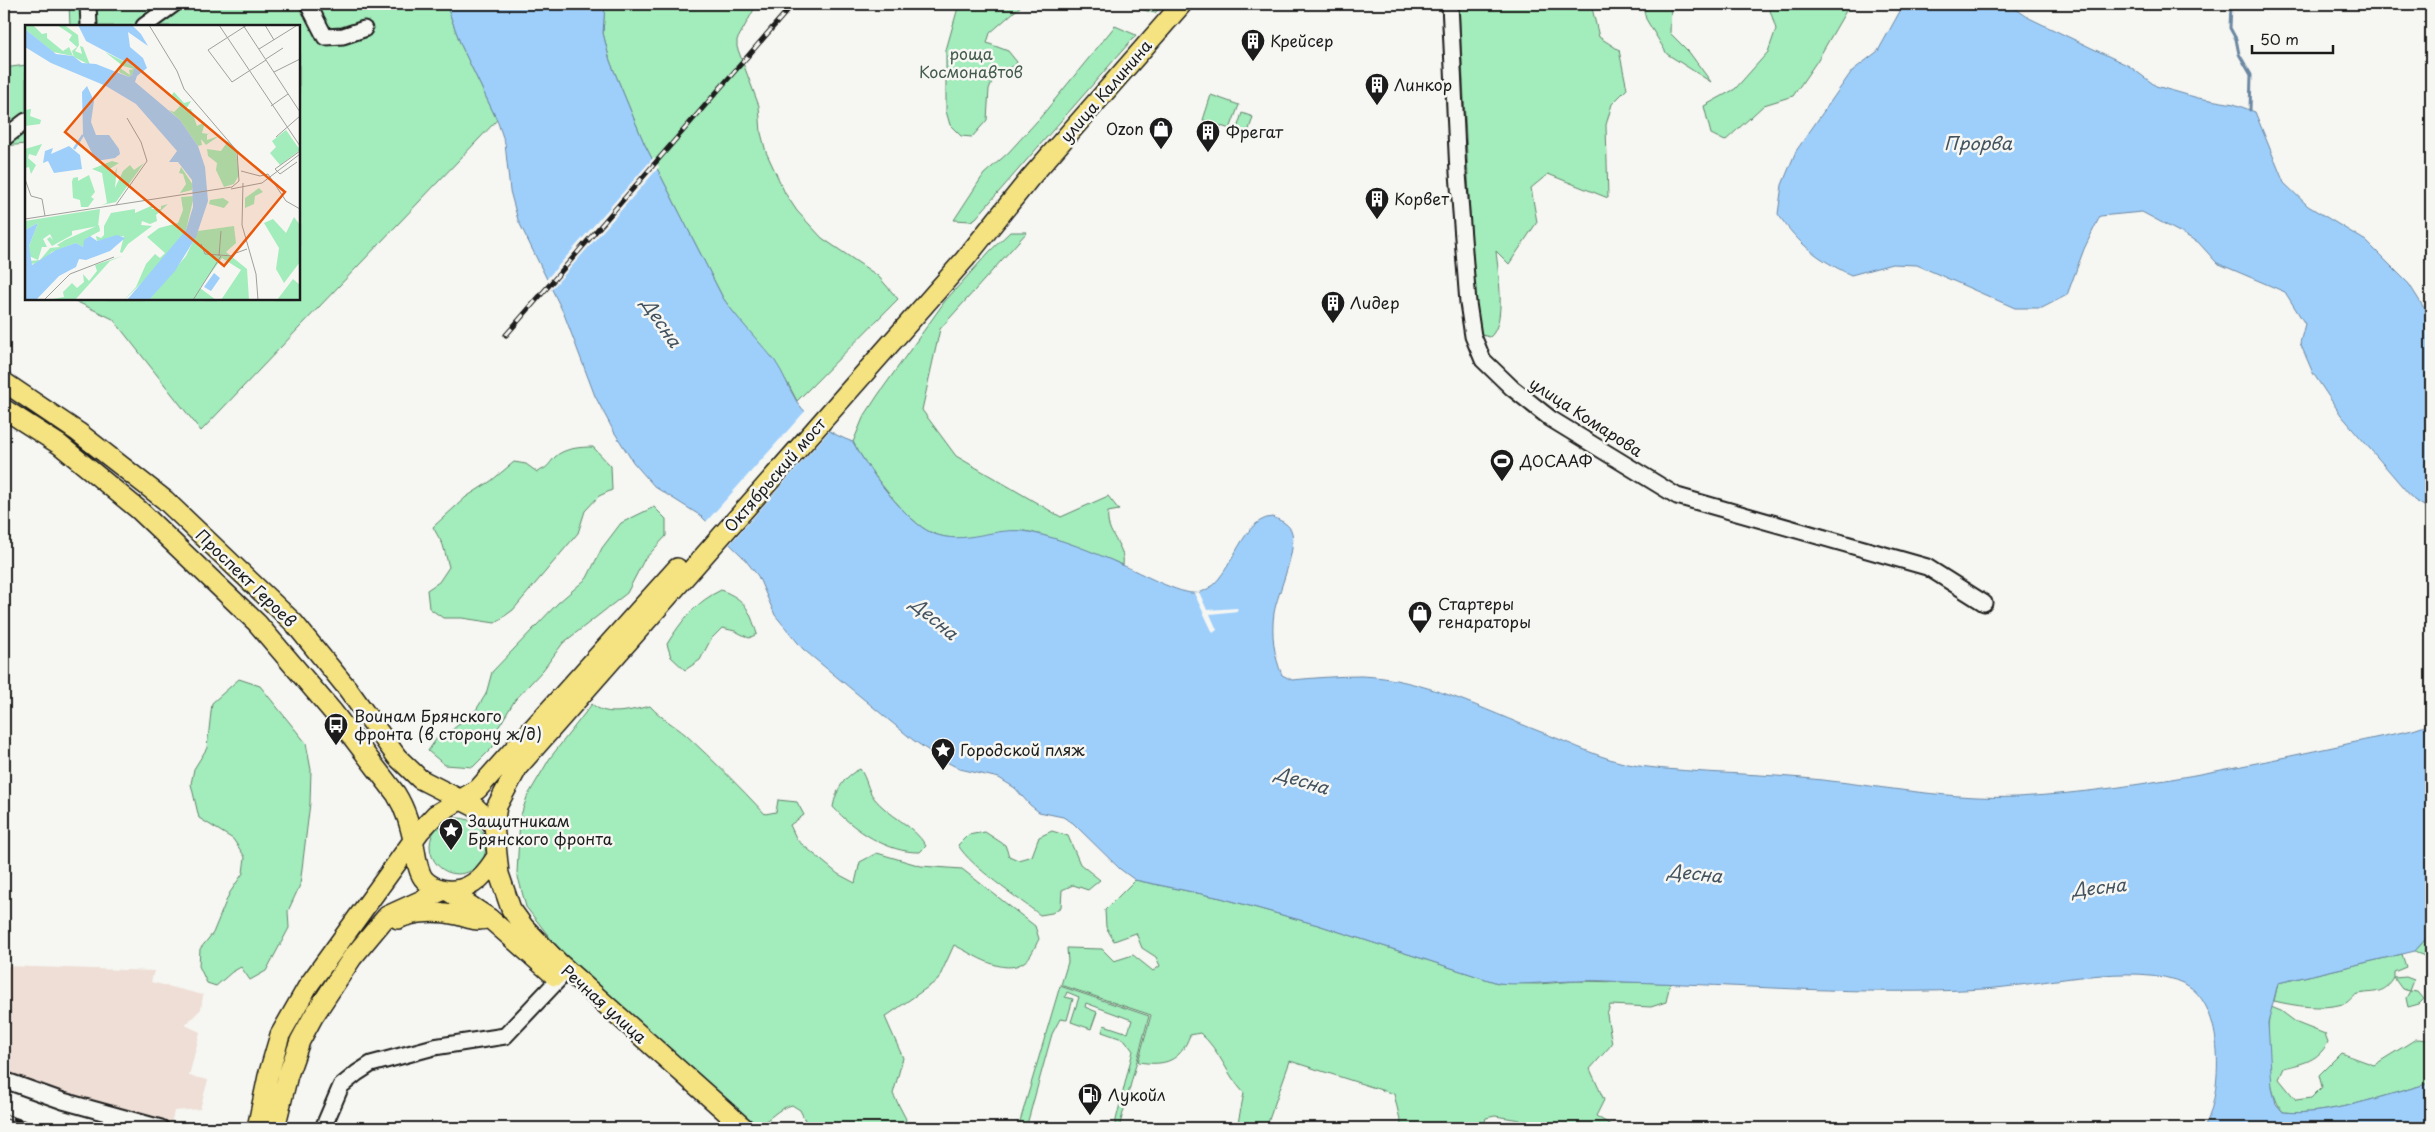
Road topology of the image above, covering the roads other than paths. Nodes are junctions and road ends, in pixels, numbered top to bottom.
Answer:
1 (88, 4) edge
2 (174, 4) edge
3 (308, 4) edge
4 (1182, 4) edge
5 (1450, 4) edge
6 (90, 25) edge
7 (145, 25) edge
8 (364, 29) dead end
9 (25, 123) edge
10 (4, 138) edge
11 (962, 255) joint
12 (4, 382) edge
13 (4, 409) edge
14 (1984, 603) dead end
15 (580, 687) junction
16 (460, 801) junction
17 (494, 825) junction
18 (414, 843) junction
19 (497, 856) junction
20 (446, 891) junction
21 (489, 918) junction
22 (352, 958) junction
23 (559, 980) junction
24 (4, 1080) edge
25 (268, 1122) edge
26 (161, 1128) edge
27 (323, 1128) edge
28 (723, 1128) edge
29 (744, 1128) edge

1 - 6 street
2 - 7 street
3 - 8 street
4 - 11 main road, улица Калинина
5 - 14 street, улица Комарова
9 - 10 street
11 - 15 main road, Октябрьский мост
12 - 16 main road, Проспект Героев
13 - 18 main road, Проспект Героев
15 - 16 main road
15 - 17 main road
16 - 17 main road
16 - 18 main road
17 - 19 main road
18 - 20 main road
18 - 25 main road
19 - 20 main road
19 - 29 main road, Речная улица
20 - 21 main road, Речная улица
20 - 22 main road
21 - 22 main road
21 - 23 main road, Речная улица
22 - 25 main road
23 - 27 street
23 - 28 main road, Речная улица
24 - 26 street

